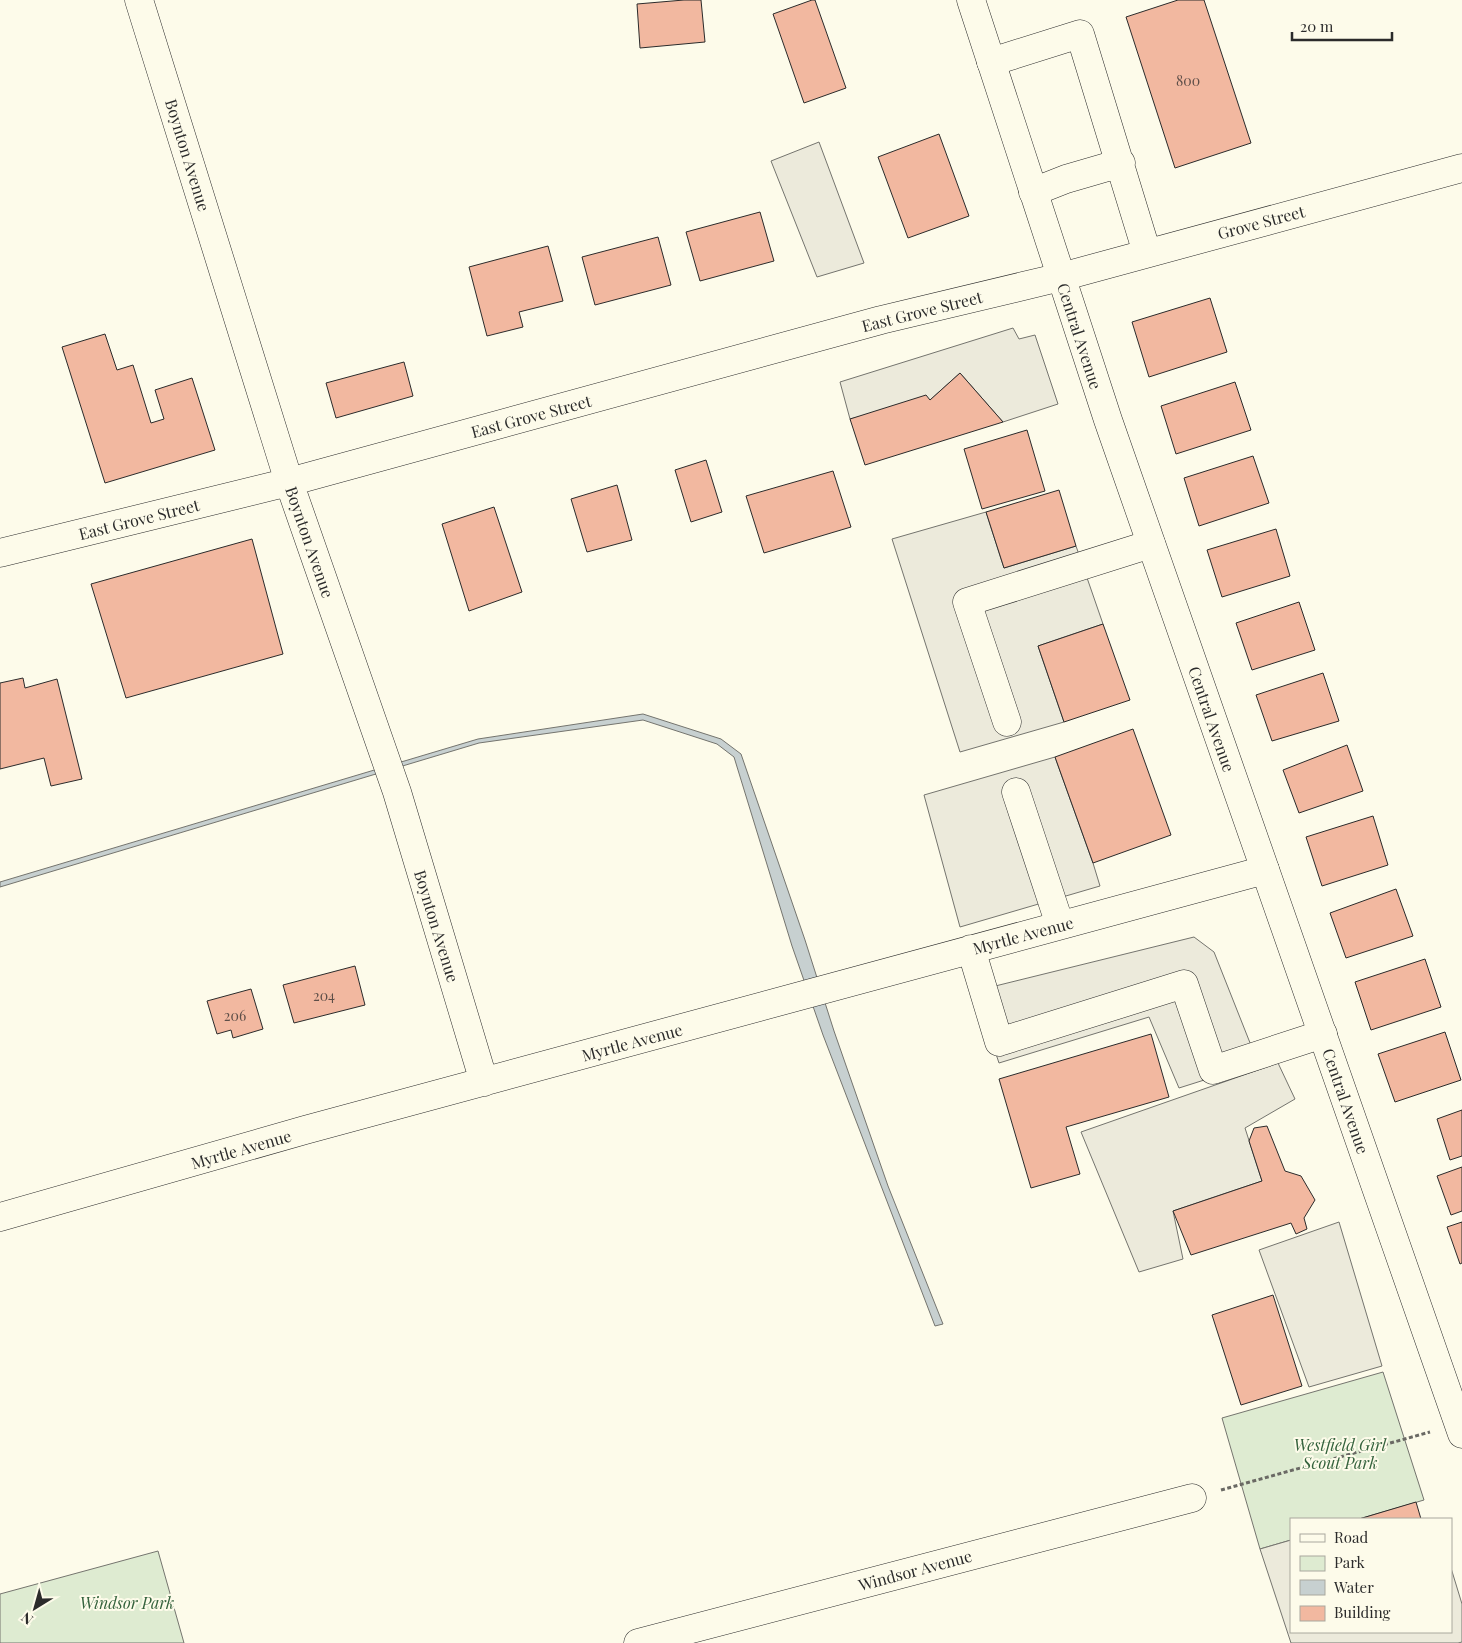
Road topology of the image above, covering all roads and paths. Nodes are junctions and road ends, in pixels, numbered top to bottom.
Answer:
1 (139, 0) edge
2 (971, 0) edge
3 (991, 62) junction
4 (1121, 163) junction
5 (1462, 168) edge
6 (1033, 192) junction
7 (1147, 253) junction
8 (1061, 276) junction
9 (289, 482) junction
10 (1151, 544) junction
11 (0, 553) edge
12 (1007, 722) dead end
13 (1016, 792) dead end
14 (1265, 870) junction
15 (1060, 925) junction
16 (971, 949) junction
17 (1322, 1034) junction
18 (484, 1082) junction
19 (0, 1217) edge
20 (1460, 1430) edge
21 (1192, 1498) joint
22 (638, 1643) edge

1 - 9 street, Boynton Avenue
2 - 3 street, Central Avenue
3 - 4 street
3 - 6 street, Central Avenue
4 - 6 street
4 - 7 street
5 - 7 street, Grove Street
6 - 8 street, Central Avenue
7 - 8 street, Grove Street
8 - 9 street, East Grove Street
8 - 10 street, Central Avenue
9 - 11 street, East Grove Street
9 - 18 street, Boynton Avenue
10 - 12 street
10 - 14 street, Central Avenue
13 - 15 street
14 - 15 street, Myrtle Avenue
14 - 17 street, Central Avenue
15 - 16 street, Myrtle Avenue
16 - 17 street
16 - 18 street, Myrtle Avenue
17 - 20 street, Central Avenue
18 - 19 street, Myrtle Avenue
20 - 21 path
21 - 22 street, Windsor Avenue

